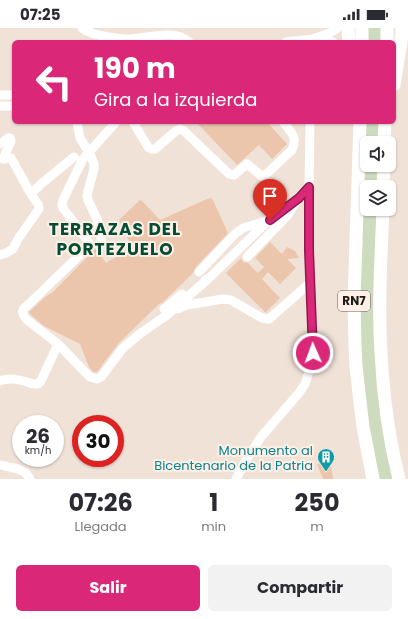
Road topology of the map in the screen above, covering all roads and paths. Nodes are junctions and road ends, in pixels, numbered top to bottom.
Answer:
1 (82, 28) edge
2 (338, 28) edge
3 (348, 28) edge
4 (362, 28) edge
5 (387, 28) edge
6 (402, 28) edge
7 (187, 40) edge
8 (312, 40) edge
9 (349, 40) edge
10 (362, 40) edge
11 (387, 40) edge
12 (401, 42) junction
13 (396, 55) edge
14 (396, 73) edge
15 (12, 94) edge
16 (0, 95) edge
17 (0, 106) edge
18 (12, 106) edge
19 (77, 124) edge
20 (114, 124) edge
21 (134, 124) edge
22 (285, 124) edge
23 (310, 124) edge
24 (360, 124) edge
25 (0, 144) edge
26 (89, 152) junction
27 (74, 157) dead end
28 (309, 187) junction
29 (31, 194) junction
30 (299, 198) junction
31 (383, 216) edge
32 (270, 220) junction
33 (102, 243) dead end
34 (0, 255) edge
35 (247, 257) dead end
36 (198, 272) dead end
37 (310, 283) junction
38 (165, 312) junction
39 (58, 344) junction
40 (0, 381) edge
41 (0, 465) edge
42 (30, 479) edge
43 (236, 479) edge
44 (373, 479) edge
45 (399, 479) edge

1 - 7 street
2 - 8 street
3 - 9 highway
4 - 10 highway
5 - 11 highway
6 - 12 highway
12 - 13 highway
12 - 14 highway
15 - 16 street
17 - 18 street
19 - 26 street
20 - 26 street
21 - 22 street
23 - 28 street
24 - 44 highway, RN7
25 - 29 street
26 - 33 street
26 - 39 street
27 - 29 street
28 - 30 street
28 - 37 street
29 - 34 street
30 - 32 street
30 - 35 street
31 - 45 highway, RN7
32 - 36 street
32 - 38 street
37 - 38 street
37 - 43 street
38 - 39 street
39 - 40 street
41 - 42 street

